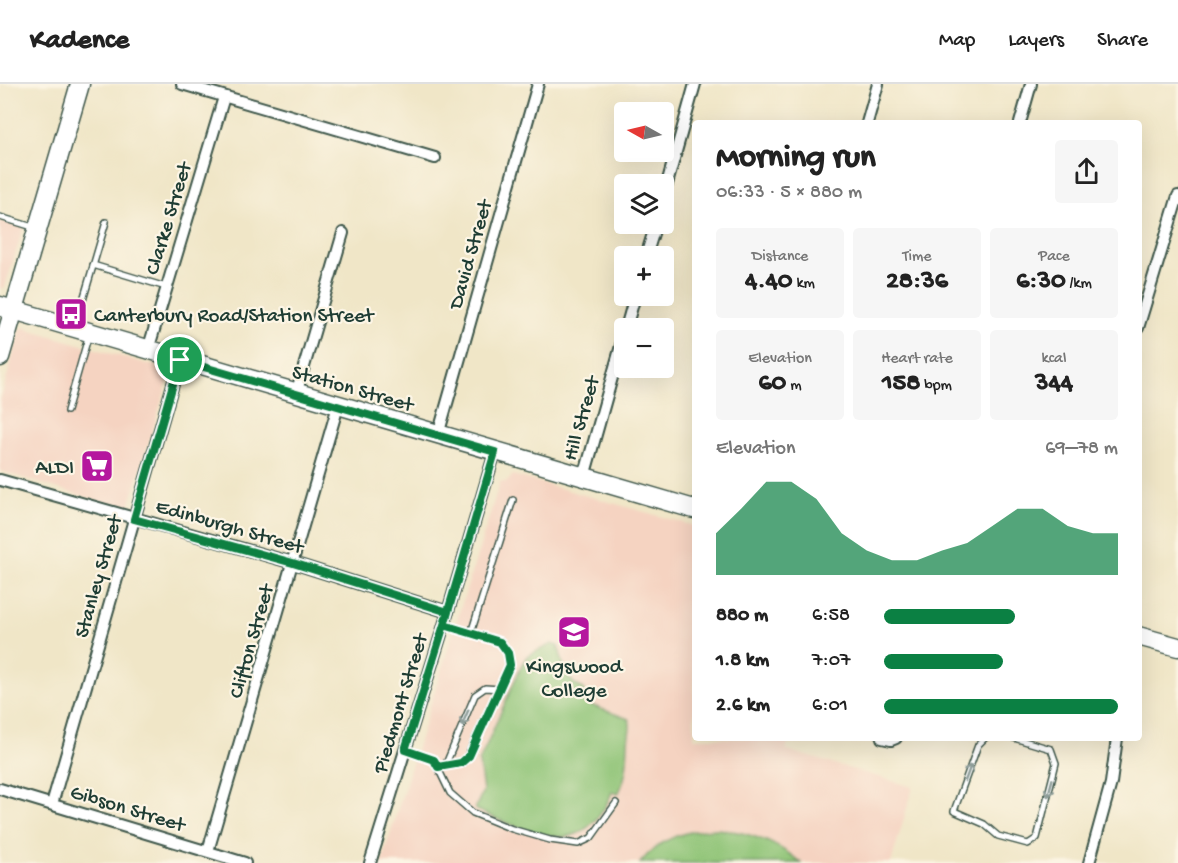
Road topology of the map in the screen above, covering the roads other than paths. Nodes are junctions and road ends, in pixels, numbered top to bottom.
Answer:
1 (80, 84) edge
2 (183, 84) edge
3 (538, 84) edge
4 (695, 84) edge
5 (879, 84) edge
6 (1031, 84) edge
7 (224, 97) junction
8 (868, 120) edge
9 (1021, 120) edge
10 (435, 158) dead end
11 (670, 174) edge
12 (1178, 196) edge
13 (0, 217) edge
14 (106, 222) dead end
15 (37, 228) junction
16 (343, 233) dead end
17 (93, 265) junction
18 (167, 288) junction
19 (7, 308) edge
20 (1142, 315) edge
21 (82, 330) junction
22 (148, 350) junction
23 (0, 357) edge
24 (180, 360) junction
25 (614, 370) edge
26 (296, 394) junction
27 (338, 406) junction
28 (67, 411) dead end
29 (438, 435) junction
30 (495, 452) junction
31 (584, 477) junction
32 (0, 480) edge
33 (513, 500) dead end
34 (692, 508) edge
35 (134, 519) junction
36 (293, 563) junction
37 (448, 612) junction
38 (444, 625) junction
39 (471, 633) junction
40 (1142, 641) edge
41 (1178, 647) edge
42 (500, 689) junction
43 (982, 741) edge
44 (1035, 741) edge
45 (1117, 741) edge
46 (405, 750) junction
47 (441, 766) junction
48 (0, 789) edge
49 (616, 803) dead end
50 (52, 804) junction
51 (208, 851) junction
52 (245, 863) edge
53 (370, 863) edge
54 (1089, 863) edge

1 - 15 main road
2 - 7 street
3 - 29 street, David Street
4 - 11 street
5 - 8 street
6 - 9 street
7 - 10 street
7 - 18 street, Clarke Street
12 - 20 street
13 - 15 lane
14 - 17 lane
15 - 19 main road
16 - 26 street
17 - 18 lane
17 - 21 lane
18 - 22 street, Clarke Street
19 - 21 main road, Station Street
19 - 23 main road
21 - 22 main road, Station Street
21 - 28 lane
22 - 24 main road, Station Street
24 - 26 main road, Station Street
24 - 35 street, Stanley Street
25 - 31 street, Hill Street
26 - 27 main road, Station Street
27 - 29 main road, Station Street
27 - 36 street, Clifton Street
29 - 30 main road, Station Street
30 - 31 main road, Station Street
30 - 37 street, Piedmont Street
31 - 34 main road, Station Street
32 - 35 street, Edinburgh Street
33 - 39 lane
35 - 36 street, Edinburgh Street
35 - 50 street, Stanley Street
36 - 37 street, Edinburgh Street
36 - 51 street, Clifton Street
37 - 38 street, Piedmont Street
38 - 39 lane
38 - 46 street, Piedmont Street
39 - 42 lane
40 - 41 main road
42 - 47 lane
42 -> 47 lane
44 -> 43 lane
45 - 54 street
46 - 47 lane
46 - 53 street, Piedmont Street
47 - 49 lane
48 - 50 street, Gibson Street
50 - 51 street, Gibson Street
51 - 52 street, Gibson Street

